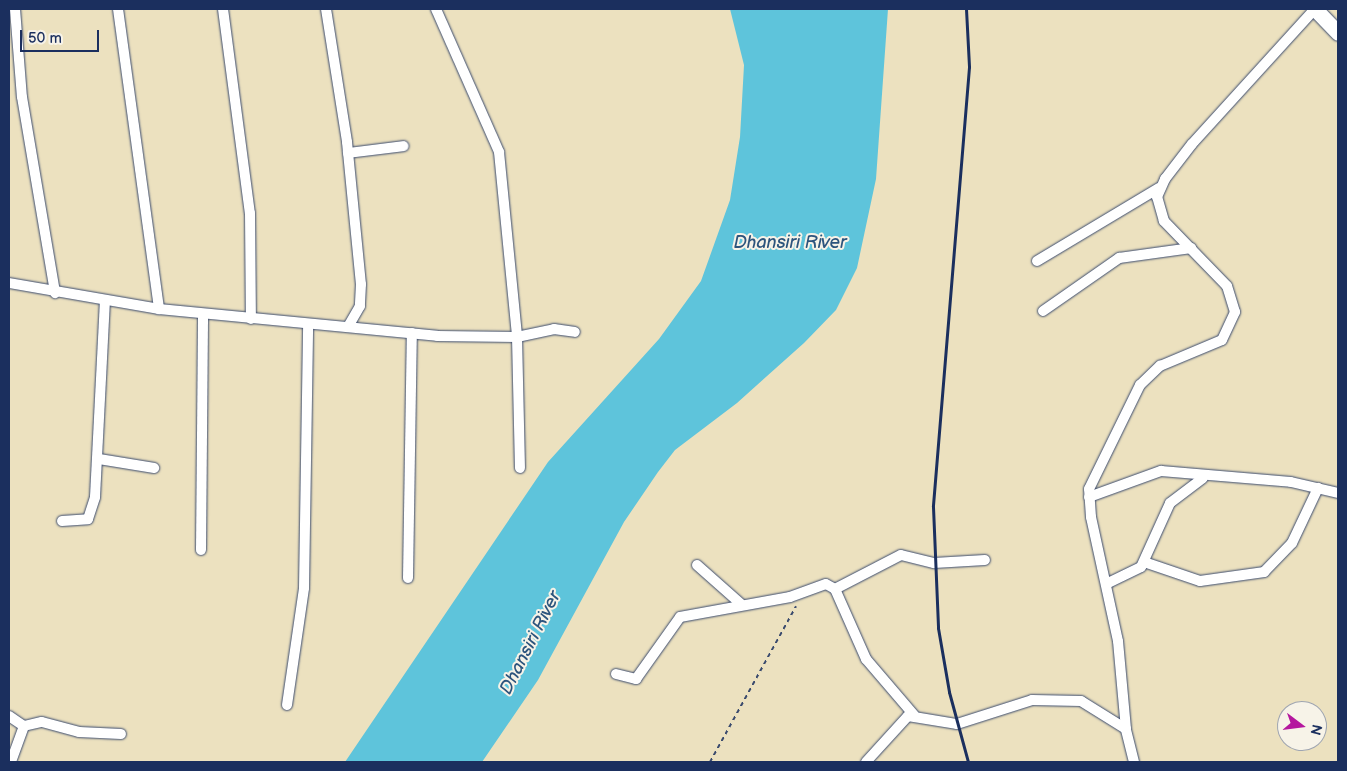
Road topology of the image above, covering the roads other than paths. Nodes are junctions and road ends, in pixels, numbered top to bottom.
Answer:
1 (15, 9) edge
2 (118, 9) edge
3 (223, 9) edge
4 (326, 9) edge
5 (436, 9) edge
6 (1315, 9) edge
7 (1338, 33) edge
8 (404, 146) dead end
9 (348, 153) junction
10 (1159, 188) junction
11 (1191, 248) junction
12 (1037, 260) dead end
13 (9, 284) edge
14 (55, 293) junction
15 (105, 300) junction
16 (159, 309) junction
17 (1043, 311) dead end
18 (203, 314) junction
19 (251, 319) junction
20 (308, 324) junction
21 (348, 326) junction
22 (412, 332) junction
23 (575, 332) dead end
24 (517, 337) junction
25 (99, 459) junction
26 (154, 468) dead end
27 (520, 468) dead end
28 (1203, 478) junction
29 (1318, 488) junction
30 (1338, 493) edge
31 (1088, 497) junction
32 (62, 522) dead end
33 (201, 550) dead end
34 (985, 560) dead end
35 (1144, 562) junction
36 (697, 565) dead end
37 (408, 578) dead end
38 (1106, 584) junction
39 (836, 589) junction
40 (742, 605) junction
41 (616, 674) dead end
42 (287, 705) dead end
43 (914, 715) junction
44 (9, 716) edge
45 (24, 726) junction
46 (1126, 729) junction
47 (121, 734) dead end
48 (11, 762) edge
49 (866, 762) edge
50 (1134, 762) edge

1 - 14 street
2 - 16 street
3 - 19 street
4 - 9 street
5 - 24 street
6 - 7 highway
6 - 10 street
8 - 9 street
9 - 21 street
10 - 11 street
10 - 12 street
11 - 17 street
11 - 31 street
13 - 14 street
14 - 15 street
15 - 16 street
15 - 25 street
16 - 18 street
18 - 19 street
18 - 33 street
19 - 20 street
20 - 21 street
20 - 42 street
21 - 22 street
22 - 24 street
22 - 37 street
23 - 24 street
24 - 27 street
25 - 26 street
25 - 32 street
28 - 29 street
28 - 31 street
28 - 35 street
29 - 30 street
29 - 35 street
31 - 38 street
34 - 39 street
35 - 38 street
36 - 40 street
38 - 46 street
39 - 40 street
39 - 43 street
40 - 41 street
43 - 46 street
43 - 49 street
44 - 45 street
45 - 47 street
45 - 48 street
46 - 50 street

